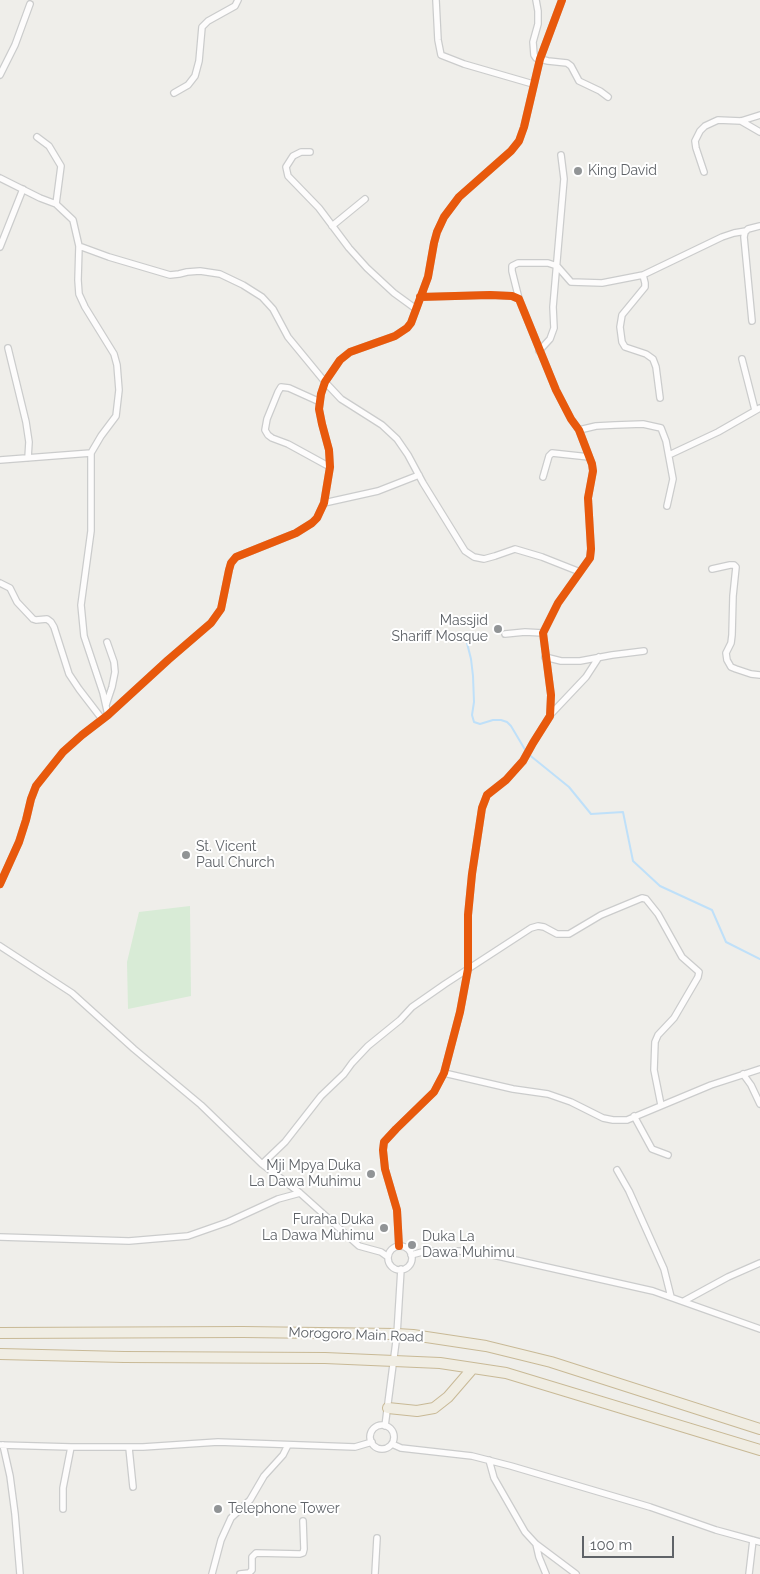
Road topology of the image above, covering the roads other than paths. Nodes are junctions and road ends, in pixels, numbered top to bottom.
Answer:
1 (238, 0) edge
2 (436, 0) edge
3 (536, 0) edge
4 (562, 0) edge
5 (30, 4) dead end
6 (540, 59) junction
7 (0, 75) edge
8 (533, 84) junction
9 (174, 93) dead end
10 (608, 97) dead end
11 (760, 115) edge
12 (741, 121) junction
13 (760, 132) edge
14 (38, 137) dead end
15 (310, 152) dead end
16 (561, 154) dead end
17 (704, 172) dead end
18 (0, 178) edge
19 (23, 189) junction
20 (365, 199) dead end
21 (56, 204) junction
22 (332, 226) junction
23 (760, 226) edge
24 (746, 231) junction
25 (79, 246) junction
26 (0, 247) edge
27 (558, 254) junction
28 (548, 263) junction
29 (557, 266) junction
30 (642, 275) junction
31 (420, 298) junction
32 (519, 299) junction
33 (416, 309) junction
34 (752, 321) dead end
35 (8, 348) dead end
36 (539, 351) junction
37 (742, 359) dead end
38 (325, 382) junction
39 (660, 398) dead end
40 (320, 402) junction
41 (757, 409) edge
42 (579, 430) junction
43 (91, 453) junction
44 (669, 455) junction
45 (589, 457) junction
46 (28, 458) junction
47 (0, 460) edge
48 (330, 467) junction
49 (419, 475) junction
50 (543, 477) dead end
51 (324, 503) junction
52 (667, 506) dead end
53 (712, 569) dead end
54 (580, 572) junction
55 (0, 583) edge
56 (543, 632) junction
57 (504, 634) dead end
58 (107, 642) dead end
59 (644, 651) dead end
60 (545, 657) junction
61 (599, 657) junction
62 (760, 675) edge
63 (106, 705) junction
64 (551, 714) junction
65 (105, 717) junction
66 (0, 884) edge
67 (0, 946) edge
68 (468, 969) junction
69 (760, 1069) edge
70 (444, 1073) junction
71 (743, 1074) junction
72 (760, 1104) edge
73 (661, 1106) junction
74 (634, 1116) junction
75 (668, 1155) dead end
76 (262, 1164) junction
77 (617, 1170) dead end
78 (300, 1193) junction
79 (0, 1238) edge
80 (399, 1246) junction
81 (412, 1255) junction
82 (388, 1256) junction
83 (760, 1262) edge
84 (400, 1269) junction
85 (671, 1297) junction
86 (684, 1301) junction
87 (760, 1329) edge
88 (0, 1333) edge
89 (397, 1334) junction
90 (0, 1354) edge
91 (394, 1361) junction
92 (473, 1368) junction
93 (388, 1408) junction
94 (385, 1426) junction
95 (760, 1429) edge
96 (372, 1442) junction
97 (392, 1444) junction
98 (1, 1445) edge
99 (288, 1445) junction
100 (72, 1447) junction
101 (129, 1448) junction
102 (760, 1450) edge
103 (489, 1460) junction
104 (132, 1487) dead end
105 (63, 1509) dead end
106 (303, 1521) dead end
107 (377, 1538) dead end
108 (753, 1540) junction
109 (760, 1542) edge
110 (536, 1544) junction
111 (20, 1574) edge
112 (212, 1574) edge
113 (240, 1574) edge
114 (375, 1574) edge
115 (546, 1574) edge
116 (576, 1574) edge
117 (749, 1574) edge

1 - 9 street
2 - 8 street
3 - 6 street
4 - 6 street
5 - 7 street
6 - 8 street
6 - 10 street
8 - 31 street
11 - 12 street
12 - 13 street
12 - 17 street
14 - 21 street
15 - 22 street
16 - 27 street
18 - 19 street
19 - 21 street
19 - 26 street
20 - 22 street
21 - 25 street
22 - 33 street
23 - 24 street
24 - 30 street
24 - 34 street
25 - 38 street
25 - 43 street
27 - 28 street
27 - 29 street
28 - 29 street
28 - 32 street
29 - 30 street
29 - 36 street
30 - 39 street
31 - 32 street
31 - 33 street
32 - 36 street
33 - 38 street
35 - 46 street
36 - 42 street
37 - 41 street
38 - 40 street
38 - 49 street
40 - 48 street
40 - 48 street
41 - 44 street
42 - 44 street
42 - 45 street
43 - 46 street
43 - 63 street
44 - 52 street
45 - 50 street
45 - 54 street
46 - 47 street
48 - 51 street
49 - 51 street
49 - 54 street
51 - 65 street
53 - 62 street
54 - 56 street
55 - 65 street
56 - 57 street
56 - 60 street
58 - 63 street
59 - 61 street
60 - 61 street
60 - 64 street
61 - 64 street
63 - 65 street
64 - 68 street
65 - 66 street
67 - 76 street
68 - 70 street
68 - 73 street
68 - 76 street
69 - 71 street
70 - 74 street
70 - 80 street
71 - 72 street
71 - 73 street
73 - 74 street
74 - 75 street
76 - 78 street
77 - 85 street
78 - 79 street
78 - 82 street
80 - 81 street
80 - 82 street
81 - 84 street
81 - 85 street
82 - 84 street
83 - 86 street
84 - 89 street
85 - 86 street
86 - 87 street
88 - 89 highway, Morogoro Main Road
89 - 91 street
89 - 95 highway, Morogoro Main Road
90 - 91 highway, Morogoro Main Road
91 - 92 highway, Morogoro Main Road
91 - 93 street
92 - 93 highway
92 - 102 highway, Morogoro Main Road
93 - 94 street
94 - 96 street
94 - 97 street
96 - 97 street
96 - 99 street
97 - 103 street
98 - 100 street
98 - 111 street
99 - 101 street
99 - 112 street
100 - 101 street
100 - 105 street
101 - 104 street
103 - 108 street
103 - 110 street
106 - 113 street
107 - 114 street
108 - 109 street
108 - 117 street
110 - 115 street
110 - 116 street

